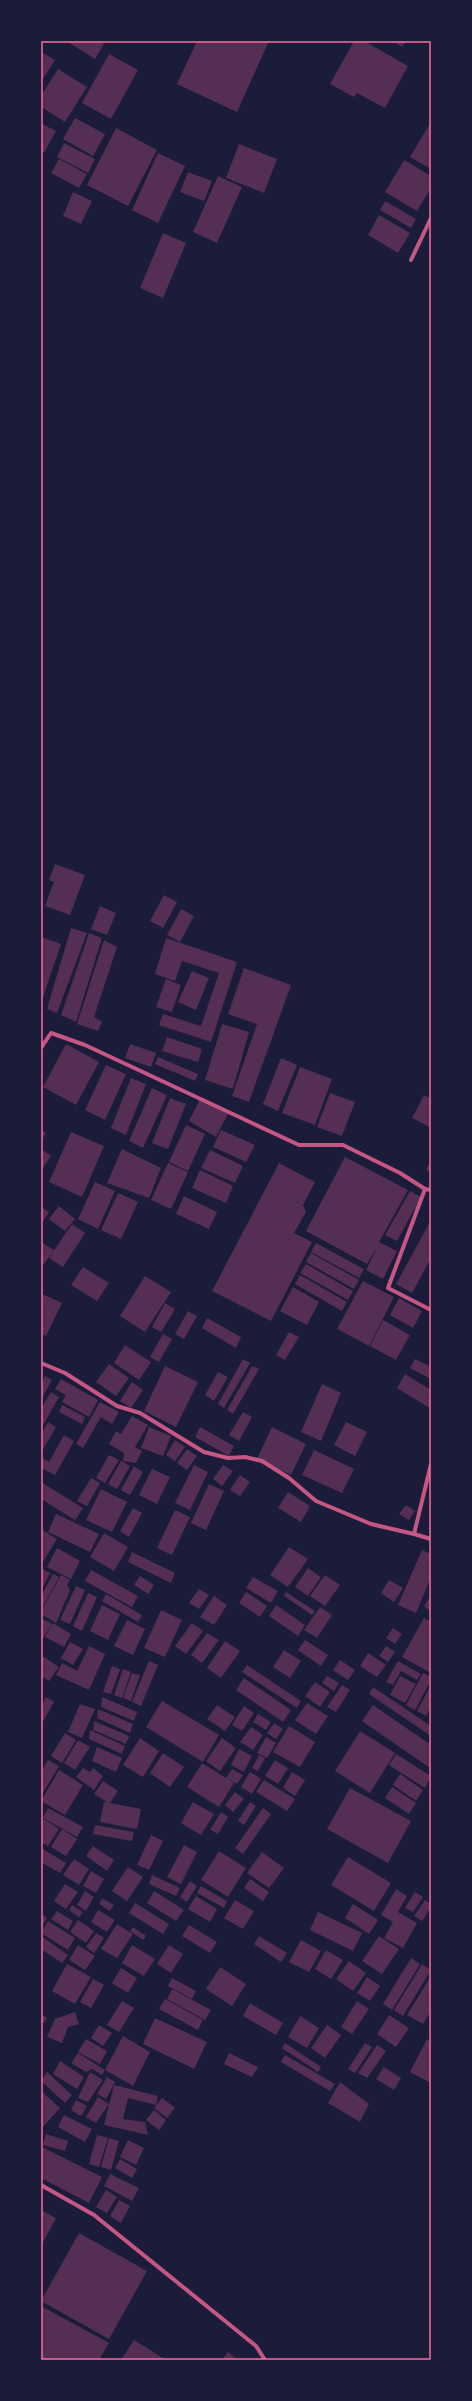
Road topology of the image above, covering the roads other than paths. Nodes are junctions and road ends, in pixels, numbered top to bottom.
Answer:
1 (431, 218) edge
2 (411, 260) dead end
3 (41, 1048) edge
4 (425, 1189) junction
5 (431, 1190) edge
6 (431, 1310) edge
7 (41, 1363) edge
8 (431, 1464) edge
9 (414, 1534) junction
10 (431, 1539) edge
11 (41, 2185) edge
12 (265, 2360) edge

1 - 2 street
3 - 4 street
4 - 5 street
4 - 6 street
7 - 9 street
8 - 9 street
9 - 10 street
11 - 12 street

